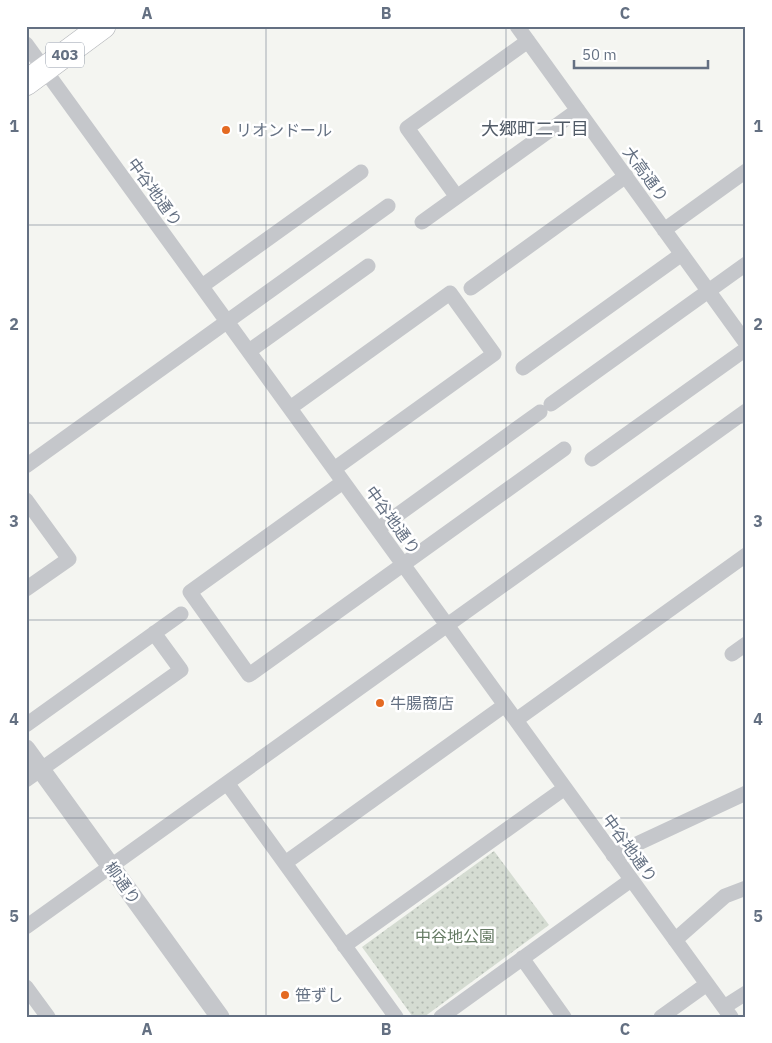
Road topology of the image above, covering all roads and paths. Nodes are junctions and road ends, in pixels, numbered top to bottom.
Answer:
1 (103, 26) edge
2 (517, 26) edge
3 (528, 41) junction
4 (26, 44) edge
5 (36, 76) edge
6 (578, 110) junction
7 (746, 171) edge
8 (362, 172) dead end
9 (626, 176) junction
10 (457, 198) junction
11 (388, 206) dead end
12 (422, 222) dead end
13 (664, 230) junction
14 (682, 254) junction
15 (746, 264) edge
16 (368, 266) dead end
17 (202, 286) junction
18 (471, 288) dead end
19 (708, 291) junction
20 (227, 322) junction
21 (746, 343) edge
22 (746, 349) edge
23 (249, 351) junction
24 (523, 368) dead end
25 (290, 408) junction
26 (746, 411) edge
27 (564, 449) dead end
28 (592, 459) dead end
29 (26, 466) edge
30 (334, 469) junction
31 (344, 482) junction
32 (26, 500) edge
33 (378, 529) junction
34 (746, 555) edge
35 (403, 564) junction
36 (26, 589) edge
37 (181, 614) dead end
38 (447, 625) junction
39 (154, 633) junction
40 (746, 644) edge
41 (732, 654) dead end
42 (505, 705) junction
43 (516, 720) junction
44 (26, 725) edge
45 (26, 749) edge
46 (34, 775) edge
47 (227, 783) junction
48 (565, 788) junction
49 (746, 793) edge
50 (613, 855) junction
51 (285, 863) junction
52 (111, 866) junction
53 (631, 880) junction
54 (746, 888) edge
55 (26, 927) edge
56 (675, 940) junction
57 (344, 946) junction
58 (522, 958) junction
59 (707, 984) junction
60 (26, 987) edge
61 (746, 993) edge
62 (727, 1012) edge
63 (48, 1017) edge
64 (220, 1017) edge
65 (396, 1017) edge
66 (441, 1017) edge
67 (564, 1017) edge
68 (661, 1017) edge

1 - 5 highway, 403
2 - 3 street, 大高通り
3 - 6 street, 大高通り
3 - 10 street
4 - 5 street, 中谷地通り
5 - 17 street, 中谷地通り
6 - 9 street, 大高通り
6 - 10 street
7 - 13 street
8 - 17 street
9 - 13 street, 大高通り
9 - 18 street
10 - 12 street
11 - 20 street
13 - 14 street, 大高通り
14 - 19 street, 大高通り
14 - 24 street
15 - 19 street
16 - 23 street
17 - 20 street, 中谷地通り
19 - 21 street, 大高通り
19 - 33 street
20 - 23 street, 中谷地通り
20 - 29 street
22 - 28 street
23 - 25 street, 中谷地通り
25 - 30 street, 中谷地通り
25 - 30 street
26 - 38 street
27 - 35 street
30 - 31 street, 中谷地通り
31 - 33 street, 中谷地通り
31 - 35 street
32 - 36 street
33 - 35 street, 中谷地通り
34 - 43 street
35 - 38 street, 中谷地通り
37 - 39 street
38 - 42 street, 中谷地通り
38 - 47 street
39 - 44 street
39 - 46 street
40 - 41 street
42 - 43 street, 中谷地通り
42 - 51 street
43 - 48 street, 中谷地通り
45 - 46 street, 柳通り
46 - 52 street, 柳通り
47 - 51 street
47 - 52 street
48 - 50 street, 中谷地通り
48 - 57 street
49 - 50 street
50 - 53 street, 中谷地通り
51 - 57 street
52 - 55 street
52 - 64 street, 柳通り
53 - 56 street, 中谷地通り
53 - 58 street
54 - 56 street
56 - 59 street, 中谷地通り
57 - 65 street
58 - 66 street
58 - 67 street
59 - 62 street, 中谷地通り
59 - 68 street
60 - 63 street
61 - 62 street

